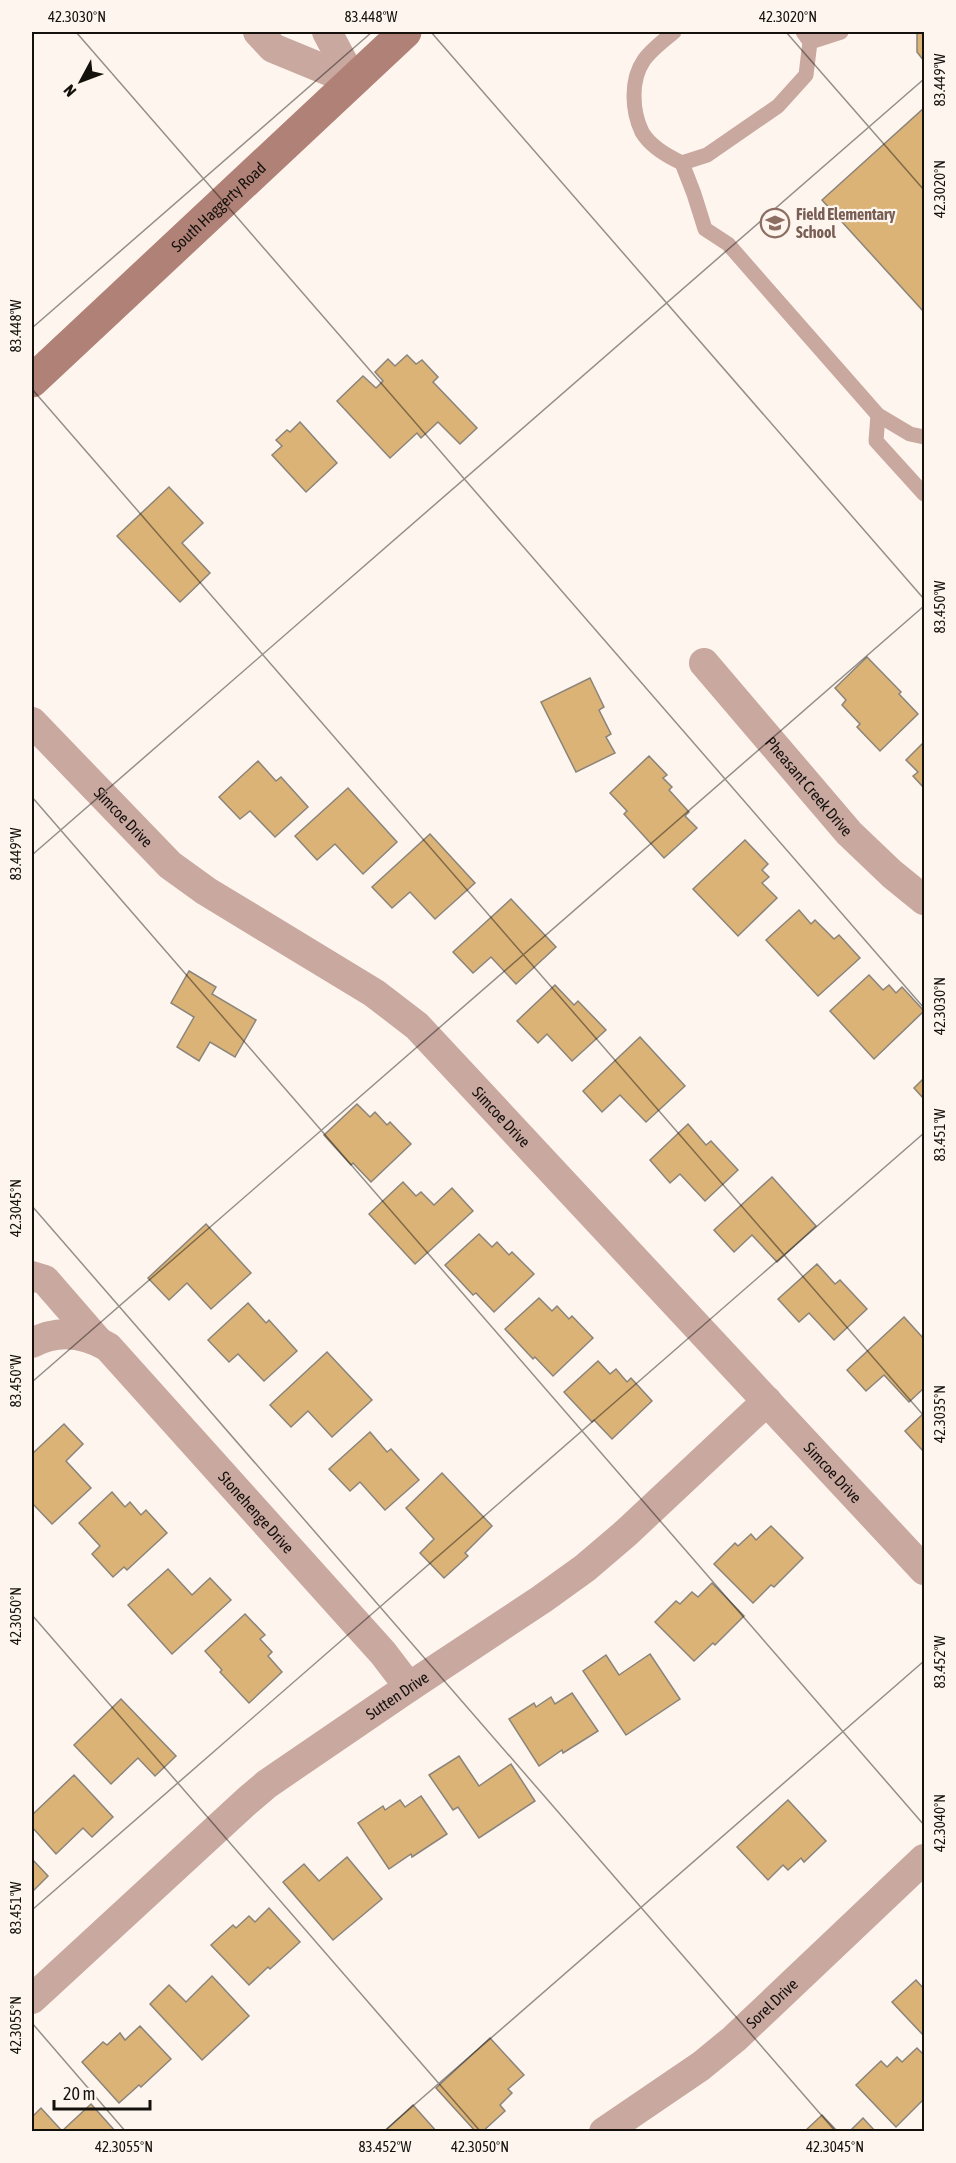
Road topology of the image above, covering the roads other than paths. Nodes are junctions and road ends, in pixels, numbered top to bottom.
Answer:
1 (258, 32) edge
2 (327, 32) edge
3 (405, 32) edge
4 (674, 32) edge
5 (842, 32) edge
6 (807, 37) edge
7 (353, 81) junction
8 (682, 163) junction
9 (32, 381) edge
10 (878, 415) junction
11 (924, 437) edge
12 (924, 494) edge
13 (704, 663) dead end
14 (32, 722) edge
15 (924, 900) edge
16 (32, 1276) edge
17 (98, 1341) junction
18 (32, 1343) edge
19 (768, 1401) junction
20 (924, 1570) edge
21 (409, 1687) junction
22 (924, 1859) edge
23 (32, 1999) edge
24 (604, 2132) edge

1 - 7 street
2 - 7 street
3 - 7 main road, South Haggerty Road
4 - 8 lane
5 - 6 lane
6 - 8 lane
7 - 9 main road, South Haggerty Road
8 - 10 lane
10 - 11 lane
10 - 12 lane
13 - 15 street, Pheasant Creek Drive
14 - 19 street, Simcoe Drive
16 - 17 street, Stonehenge Drive
17 - 18 street, Stonehenge Drive
17 - 21 street, Stonehenge Drive
19 - 20 street, Simcoe Drive
19 - 21 street, Sutten Drive
21 - 23 street, Sutten Drive
22 - 24 street, Sorel Drive

